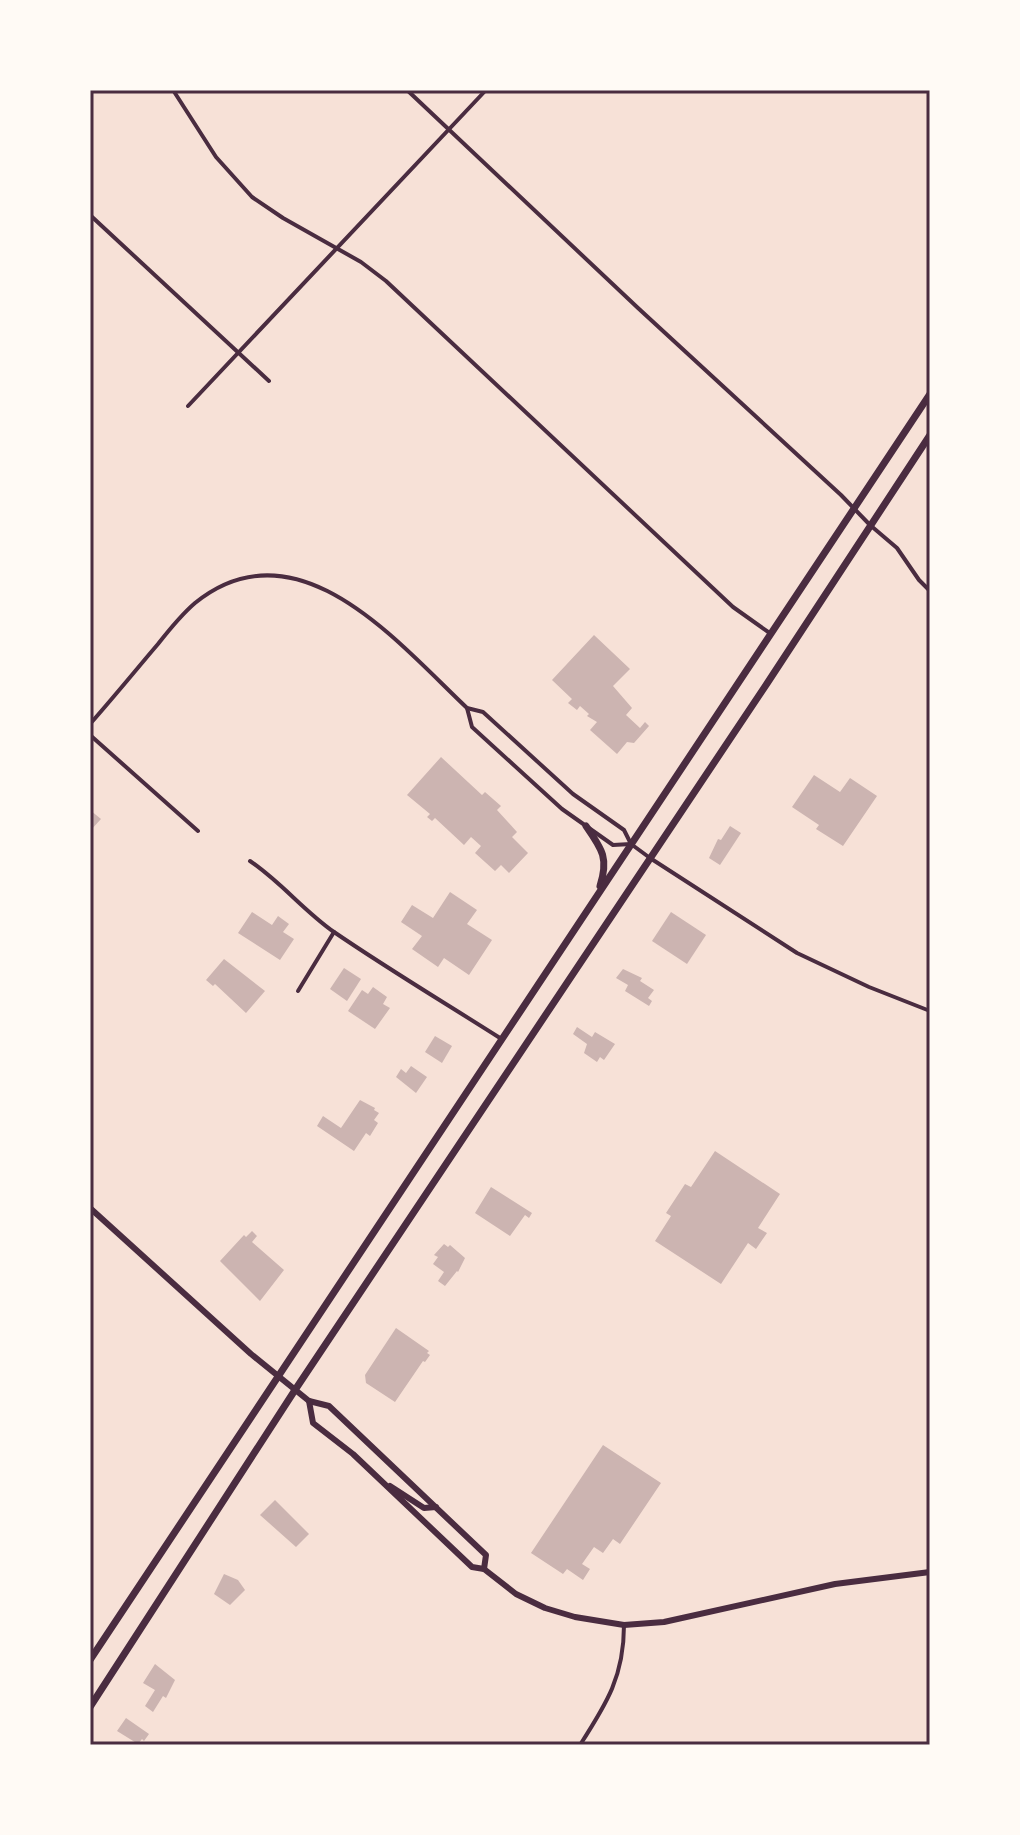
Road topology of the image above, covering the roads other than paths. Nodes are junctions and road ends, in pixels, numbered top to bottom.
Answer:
1 (173, 90) edge
2 (407, 90) edge
3 (486, 90) edge
4 (448, 129) junction
5 (90, 215) edge
6 (337, 247) junction
7 (238, 353) junction
8 (269, 381) dead end
9 (930, 394) edge
10 (188, 406) dead end
11 (930, 435) edge
12 (854, 508) junction
13 (870, 525) junction
14 (930, 591) edge
15 (771, 634) junction
16 (467, 708) junction
17 (90, 724) edge
18 (90, 735) edge
19 (586, 826) junction
20 (198, 831) dead end
21 (631, 844) junction
22 (650, 858) junction
23 (250, 861) dead end
24 (597, 896) junction
25 (334, 932) junction
26 (298, 991) dead end
27 (930, 1011) edge
28 (500, 1038) junction
29 (90, 1208) edge
30 (278, 1376) junction
31 (295, 1390) junction
32 (309, 1401) junction
33 (381, 1481) junction
34 (436, 1507) junction
35 (484, 1569) junction
36 (930, 1572) edge
37 (624, 1625) junction
38 (90, 1660) edge
39 (90, 1707) edge
40 (580, 1745) edge

1 - 6 street
2 - 4 street
3 - 4 street
4 - 6 street
4 - 12 street
5 - 7 street
6 - 7 street
6 - 15 street
7 - 8 street
7 - 10 street
9 - 12 highway
11 - 13 highway
12 - 13 street
12 - 15 highway
13 - 14 street
13 - 22 highway
15 - 21 highway
16 - 17 street
16 - 19 street
16 - 21 street
18 - 20 street
19 - 21 street
19 - 24 highway
21 - 22 street
21 - 24 highway
22 - 27 street
22 - 31 highway
23 - 25 street
24 - 28 highway
25 - 26 street
25 - 28 street
28 - 30 highway
29 - 30 main road
30 - 31 main road
30 - 38 highway
31 - 32 main road
31 - 39 highway
32 - 33 main road
32 - 34 main road
33 - 34 main road
33 - 35 main road
34 - 35 main road
35 - 37 main road
36 - 37 main road
37 - 40 street

